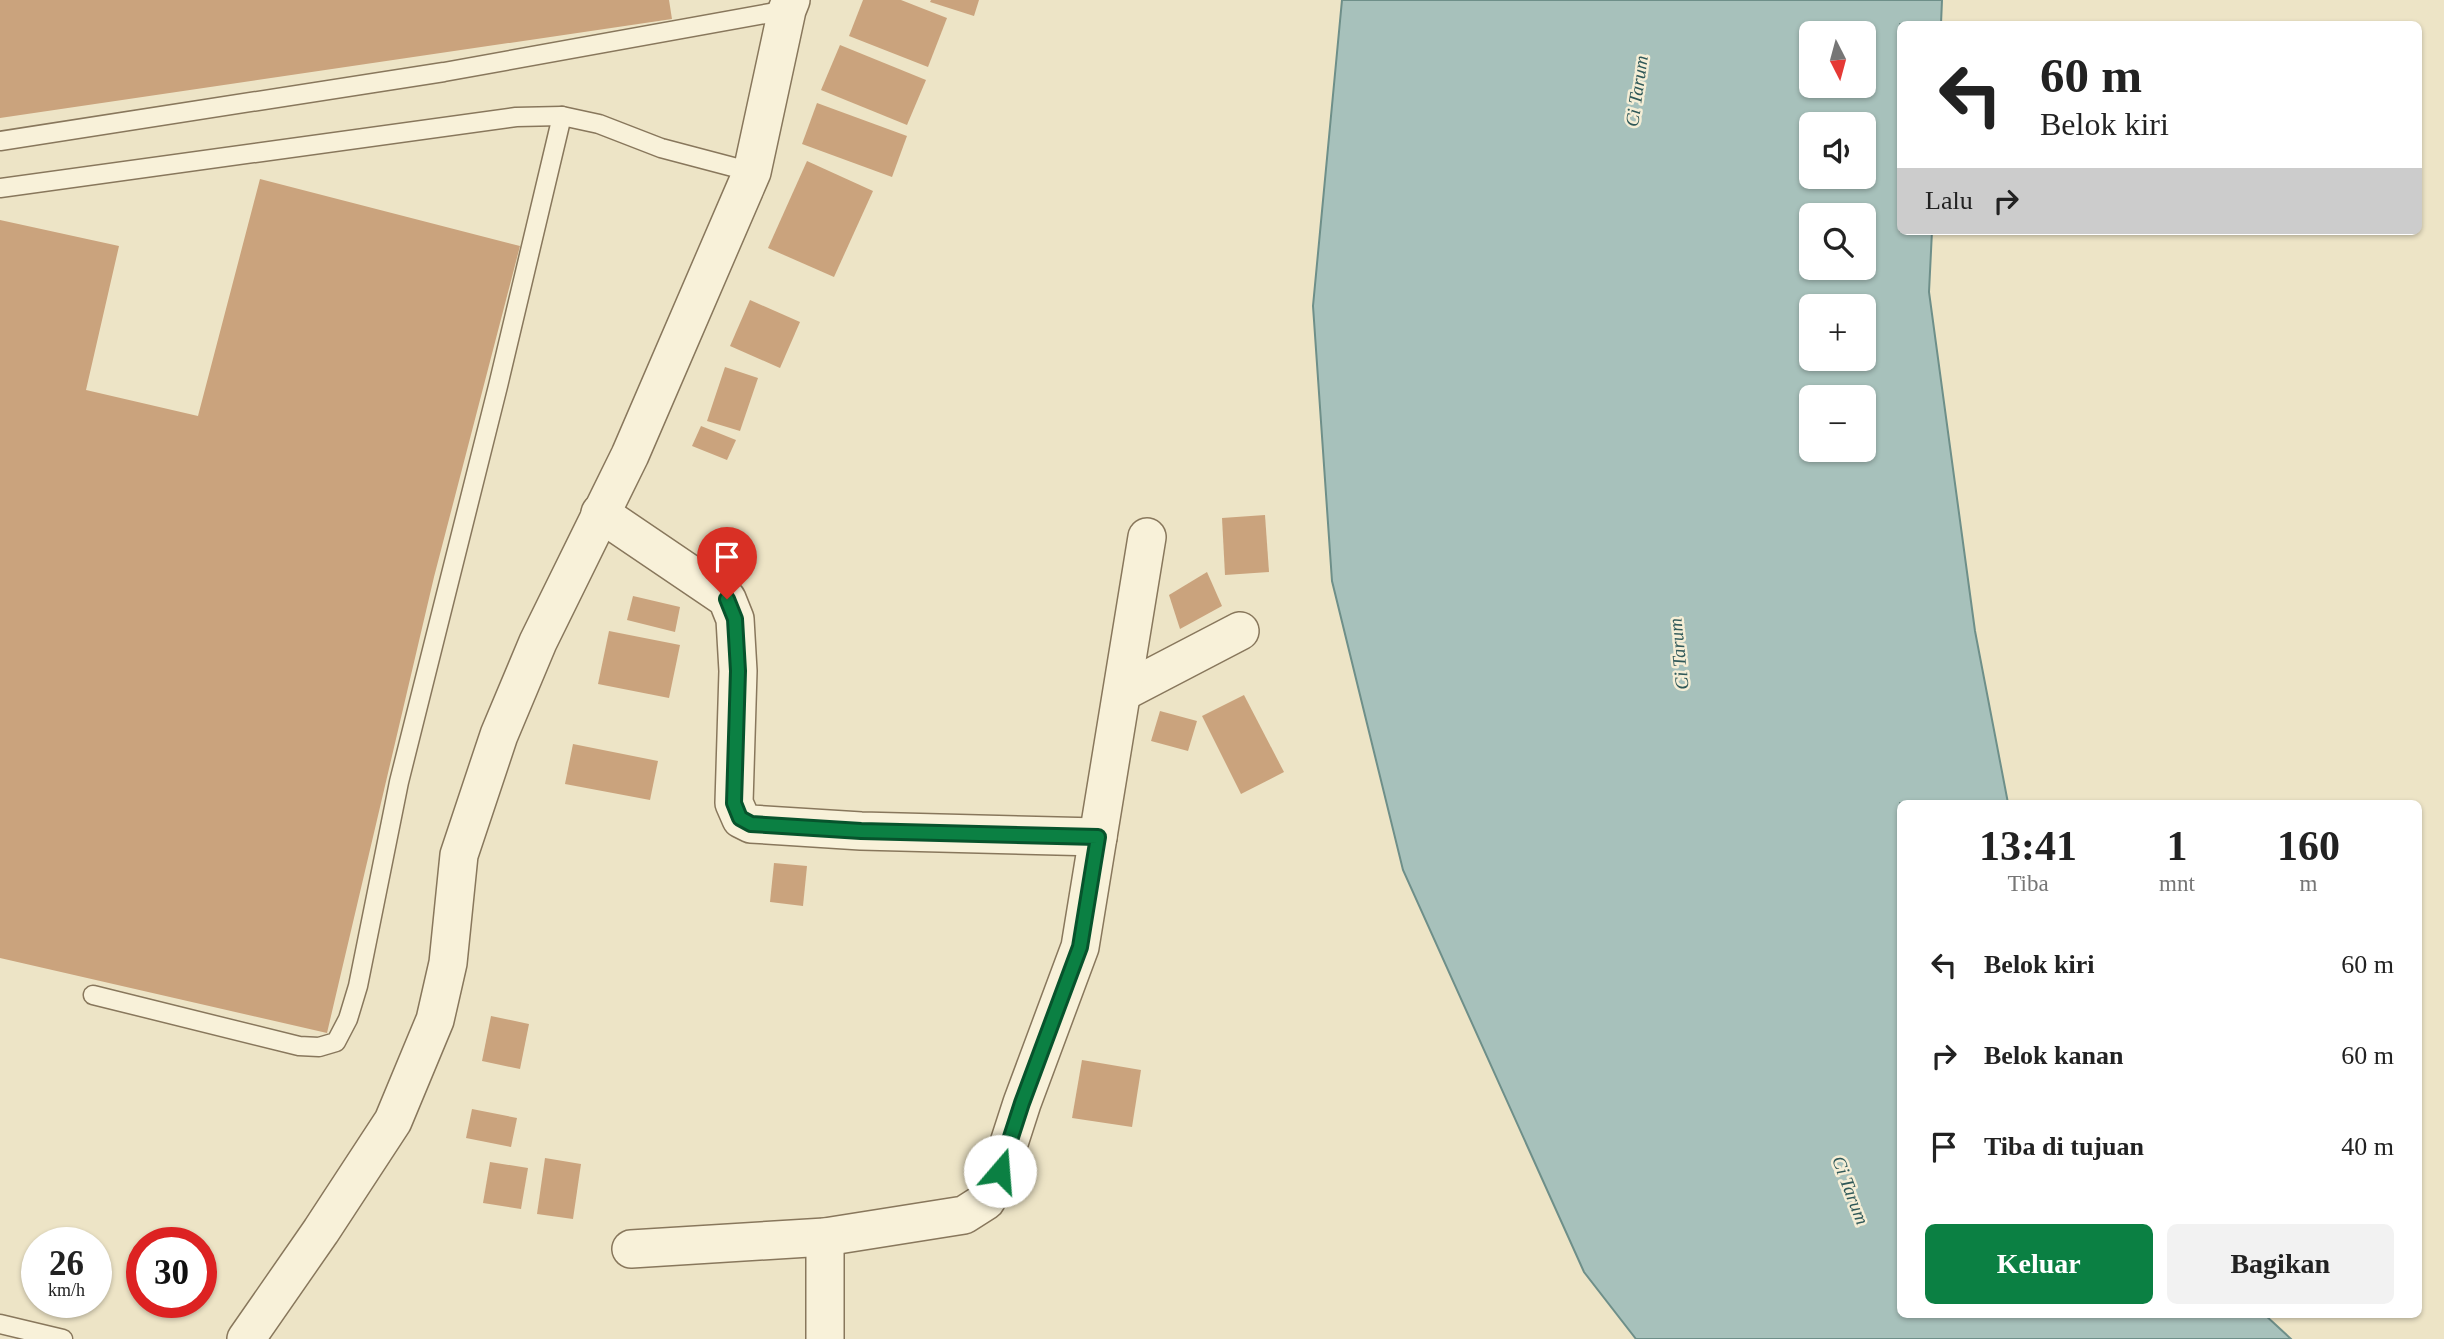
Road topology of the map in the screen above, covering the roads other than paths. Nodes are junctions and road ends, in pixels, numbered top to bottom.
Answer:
1 (789, 5) edge
2 (562, 116) junction
3 (0, 141) edge
4 (752, 172) junction
5 (0, 188) edge
6 (600, 513) junction
7 (1147, 537) dead end
8 (1240, 631) dead end
9 (1123, 692) junction
10 (1098, 837) junction
11 (93, 995) dead end
12 (825, 1237) junction
13 (631, 1249) dead end
14 (0, 1324) edge
15 (63, 1339) edge
16 (246, 1339) edge
17 (825, 1339) edge

1 - 3 lane
1 - 4 street
2 - 4 lane
2 - 5 lane
2 - 11 lane
4 - 6 street
6 - 10 street
6 - 16 street
7 - 9 street
8 - 9 street
9 - 10 street
10 - 12 street
12 - 13 street
12 - 17 street
14 - 15 lane

